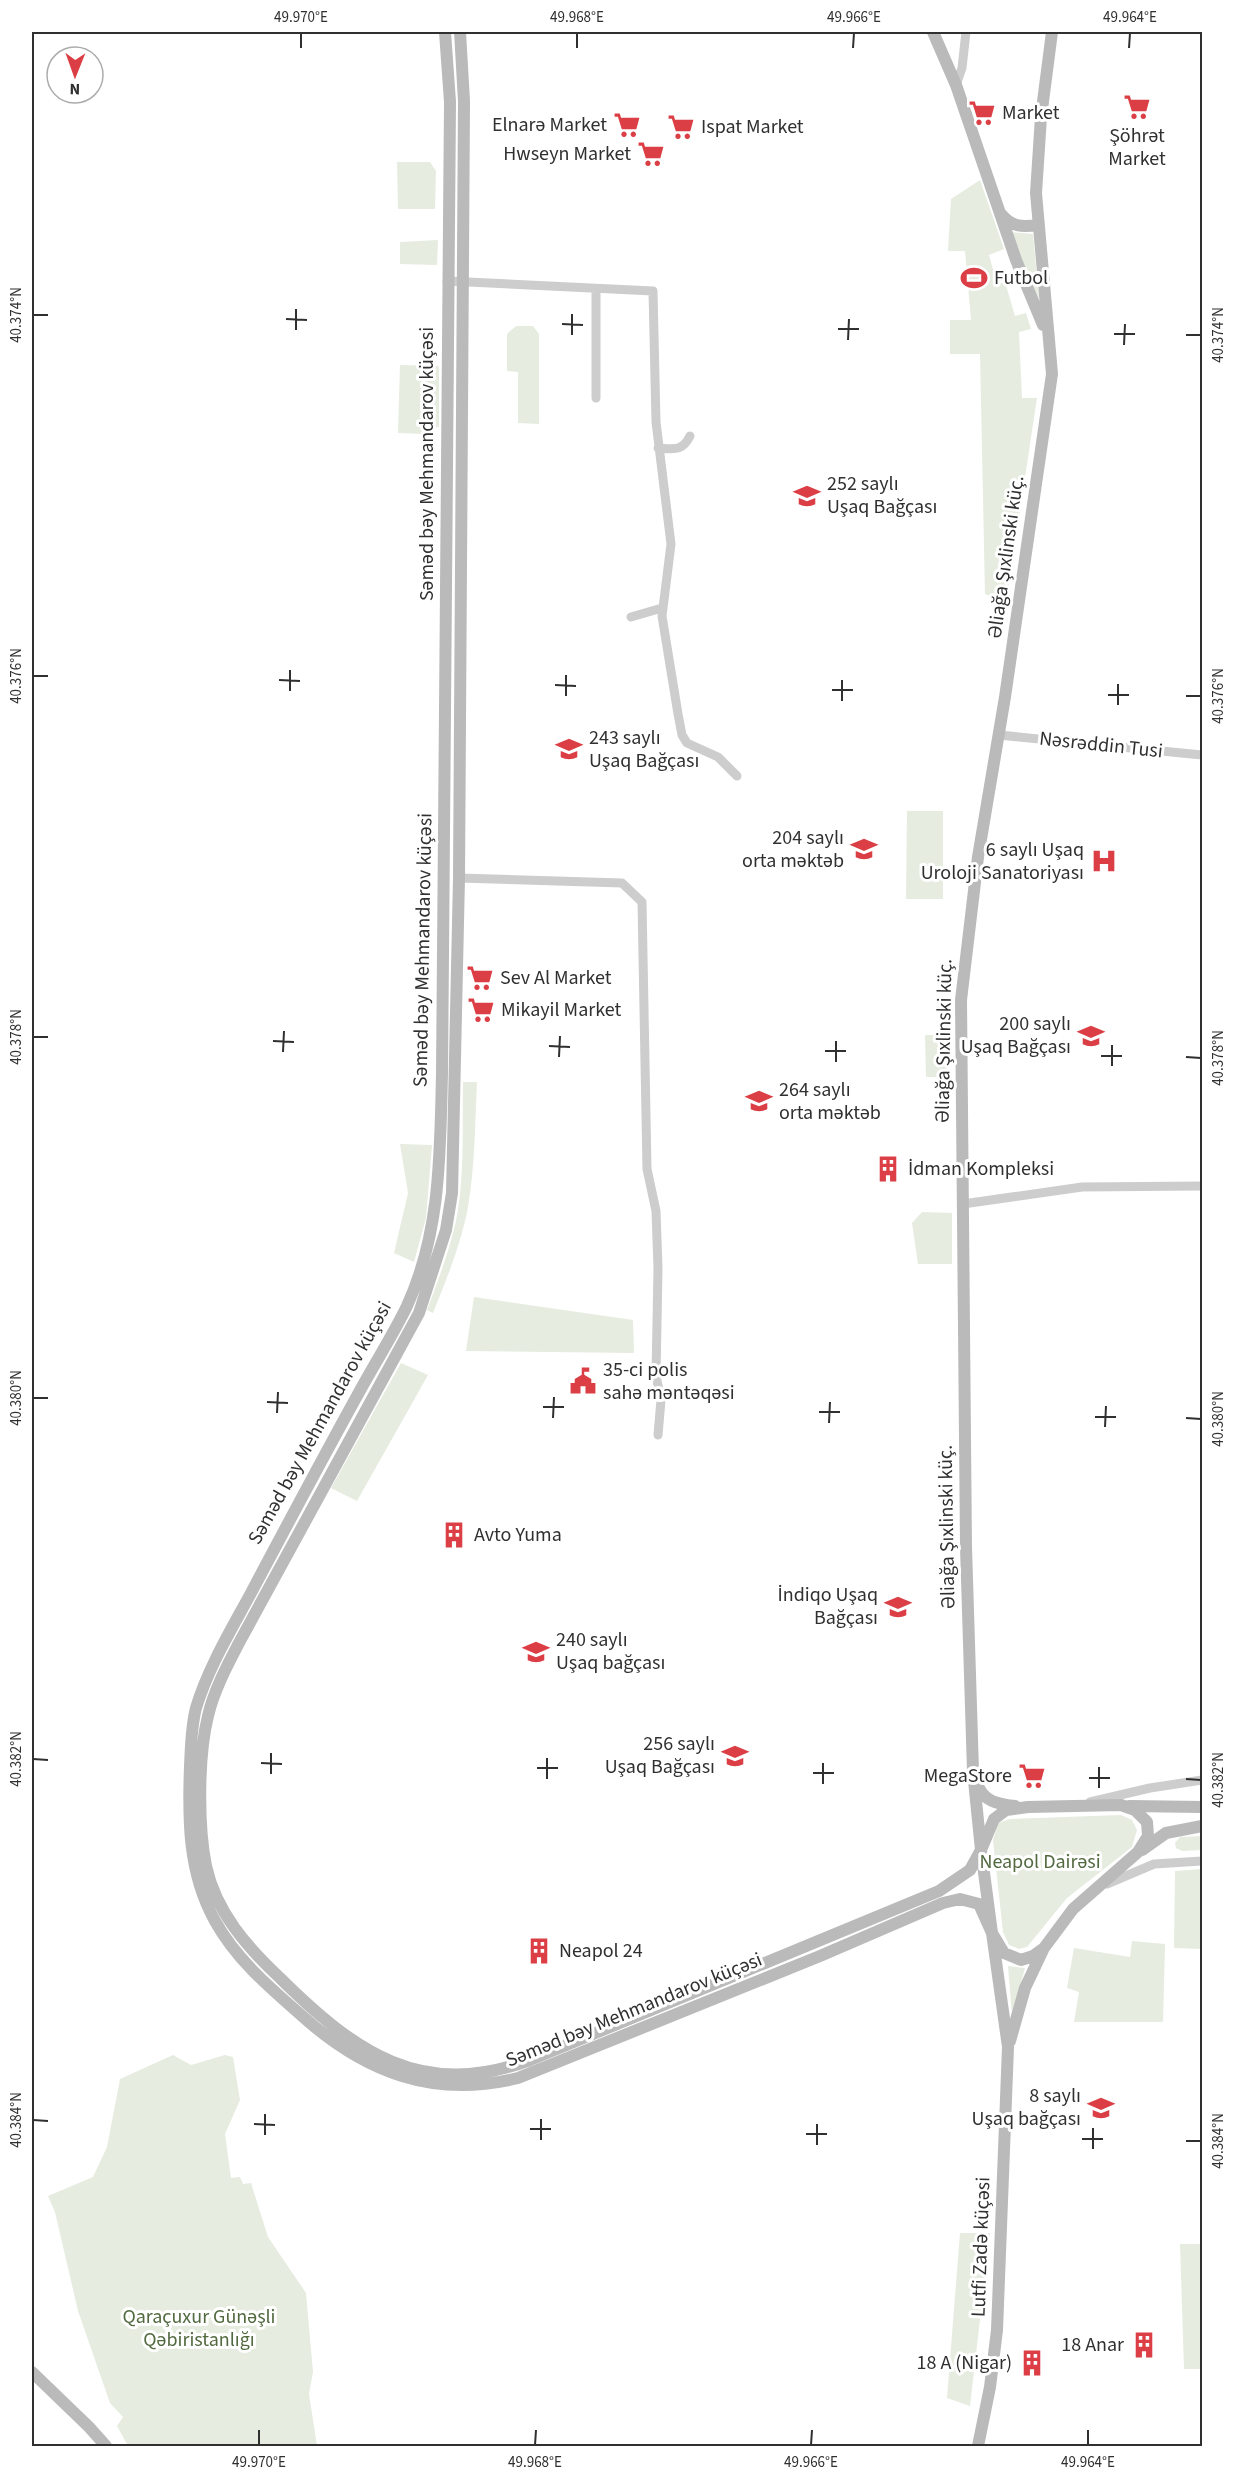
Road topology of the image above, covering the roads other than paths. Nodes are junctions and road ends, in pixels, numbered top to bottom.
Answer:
1 (445, 32) edge
2 (460, 32) edge
3 (933, 32) edge
4 (966, 32) edge
5 (1052, 32) edge
6 (956, 85) junction
7 (998, 210) junction
8 (1038, 225) junction
9 (447, 281) junction
10 (463, 282) junction
11 (596, 289) junction
12 (1048, 335) junction
13 (596, 398) dead end
14 (690, 436) dead end
15 (658, 448) junction
16 (662, 608) junction
17 (631, 617) dead end
18 (999, 735) junction
19 (1203, 755) edge
20 (737, 776) dead end
21 (459, 878) junction
22 (1203, 1186) edge
23 (963, 1204) junction
24 (658, 1435) dead end
25 (973, 1771) junction
26 (1203, 1780) edge
27 (1121, 1805) junction
28 (1069, 1806) junction
29 (1028, 1807) junction
30 (1203, 1808) edge
31 (1203, 1826) edge
32 (981, 1850) junction
33 (1138, 1852) junction
34 (1203, 1861) edge
35 (1089, 1894) junction
36 (992, 1934) junction
37 (1044, 1948) junction
38 (279, 1978) junction
39 (270, 1987) junction
40 (1008, 2048) junction
41 (32, 2372) edge
42 (106, 2446) edge
43 (978, 2446) edge

1 - 9 main road, Səməd bəy Mehmandarov küçəsi
2 - 10 main road, Səməd bəy Mehmandarov küçəsi
3 - 6 main road
4 - 6 street
5 - 8 main road, Əliağa Şıxlinski küç.
6 - 7 main road
7 - 8 main road
7 - 12 main road
8 - 12 main road, Əliağa Şıxlinski küç.
9 - 10 street
9 - 39 main road, Səməd bəy Mehmandarov küçəsi
10 - 11 street
10 - 21 main road, Səməd bəy Mehmandarov küçəsi
11 - 13 street
11 - 15 street
12 - 18 main road, Əliağa Şıxlinski küç.
14 - 15 street
15 - 16 street
16 - 17 street
16 - 20 street
18 - 19 street, Nəsrəddin Tusi
18 - 23 main road, Əliağa Şıxlinski küç.
21 - 24 street
21 - 38 main road, Səməd bəy Mehmandarov küçəsi
22 - 23 street
23 - 25 main road, Əliağa Şıxlinski küç.
25 - 29 main road
25 - 32 main road, Əliağa Şıxlinski küç.
26 - 28 street
27 - 28 main road
27 - 30 main road
27 - 33 main road
28 - 29 main road
29 - 32 main road, Səməd bəy Mehmandarov küçəsi
31 - 33 main road
32 - 36 main road, Əliağa Şıxlinski küç.
32 - 38 main road, Səməd bəy Mehmandarov küçəsi
33 - 35 main road
34 - 35 street
35 - 37 main road
36 - 37 main road
36 - 39 main road, Səməd bəy Mehmandarov küçəsi
36 - 40 main road
37 - 40 main road
38 - 39 main road
40 - 43 main road, Lutfi Zadə küçəsi
41 - 42 main road

